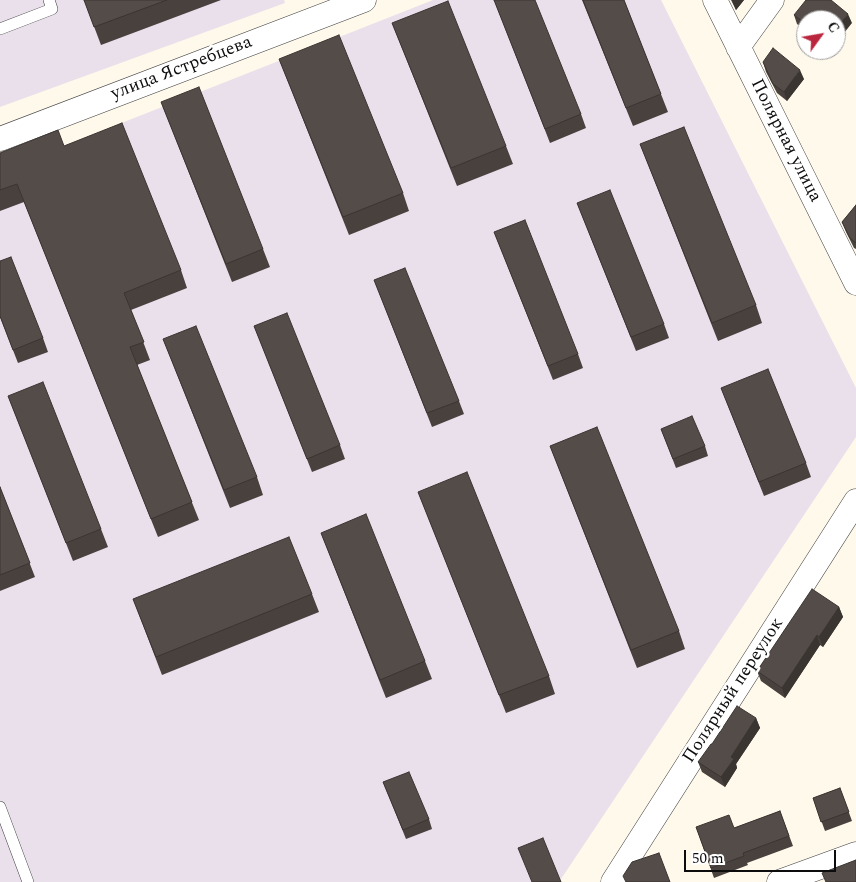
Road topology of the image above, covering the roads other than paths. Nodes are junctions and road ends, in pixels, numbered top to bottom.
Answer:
1 (49, 0) edge
2 (364, 0) edge
3 (715, 0) edge
4 (772, 0) edge
5 (0, 29) edge
6 (738, 47) junction
7 (0, 139) edge
8 (856, 283) edge
9 (856, 500) edge
10 (0, 807) edge
11 (856, 854) edge
12 (784, 881) edge
13 (28, 882) edge
14 (613, 882) edge

1 - 5 lane
2 - 7 street, улица Ястребцева
3 - 6 street, Полярная улица
4 - 6 street
6 - 8 street, Полярная улица
9 - 14 street, Полярный переулок
10 - 13 lane
11 - 12 street

